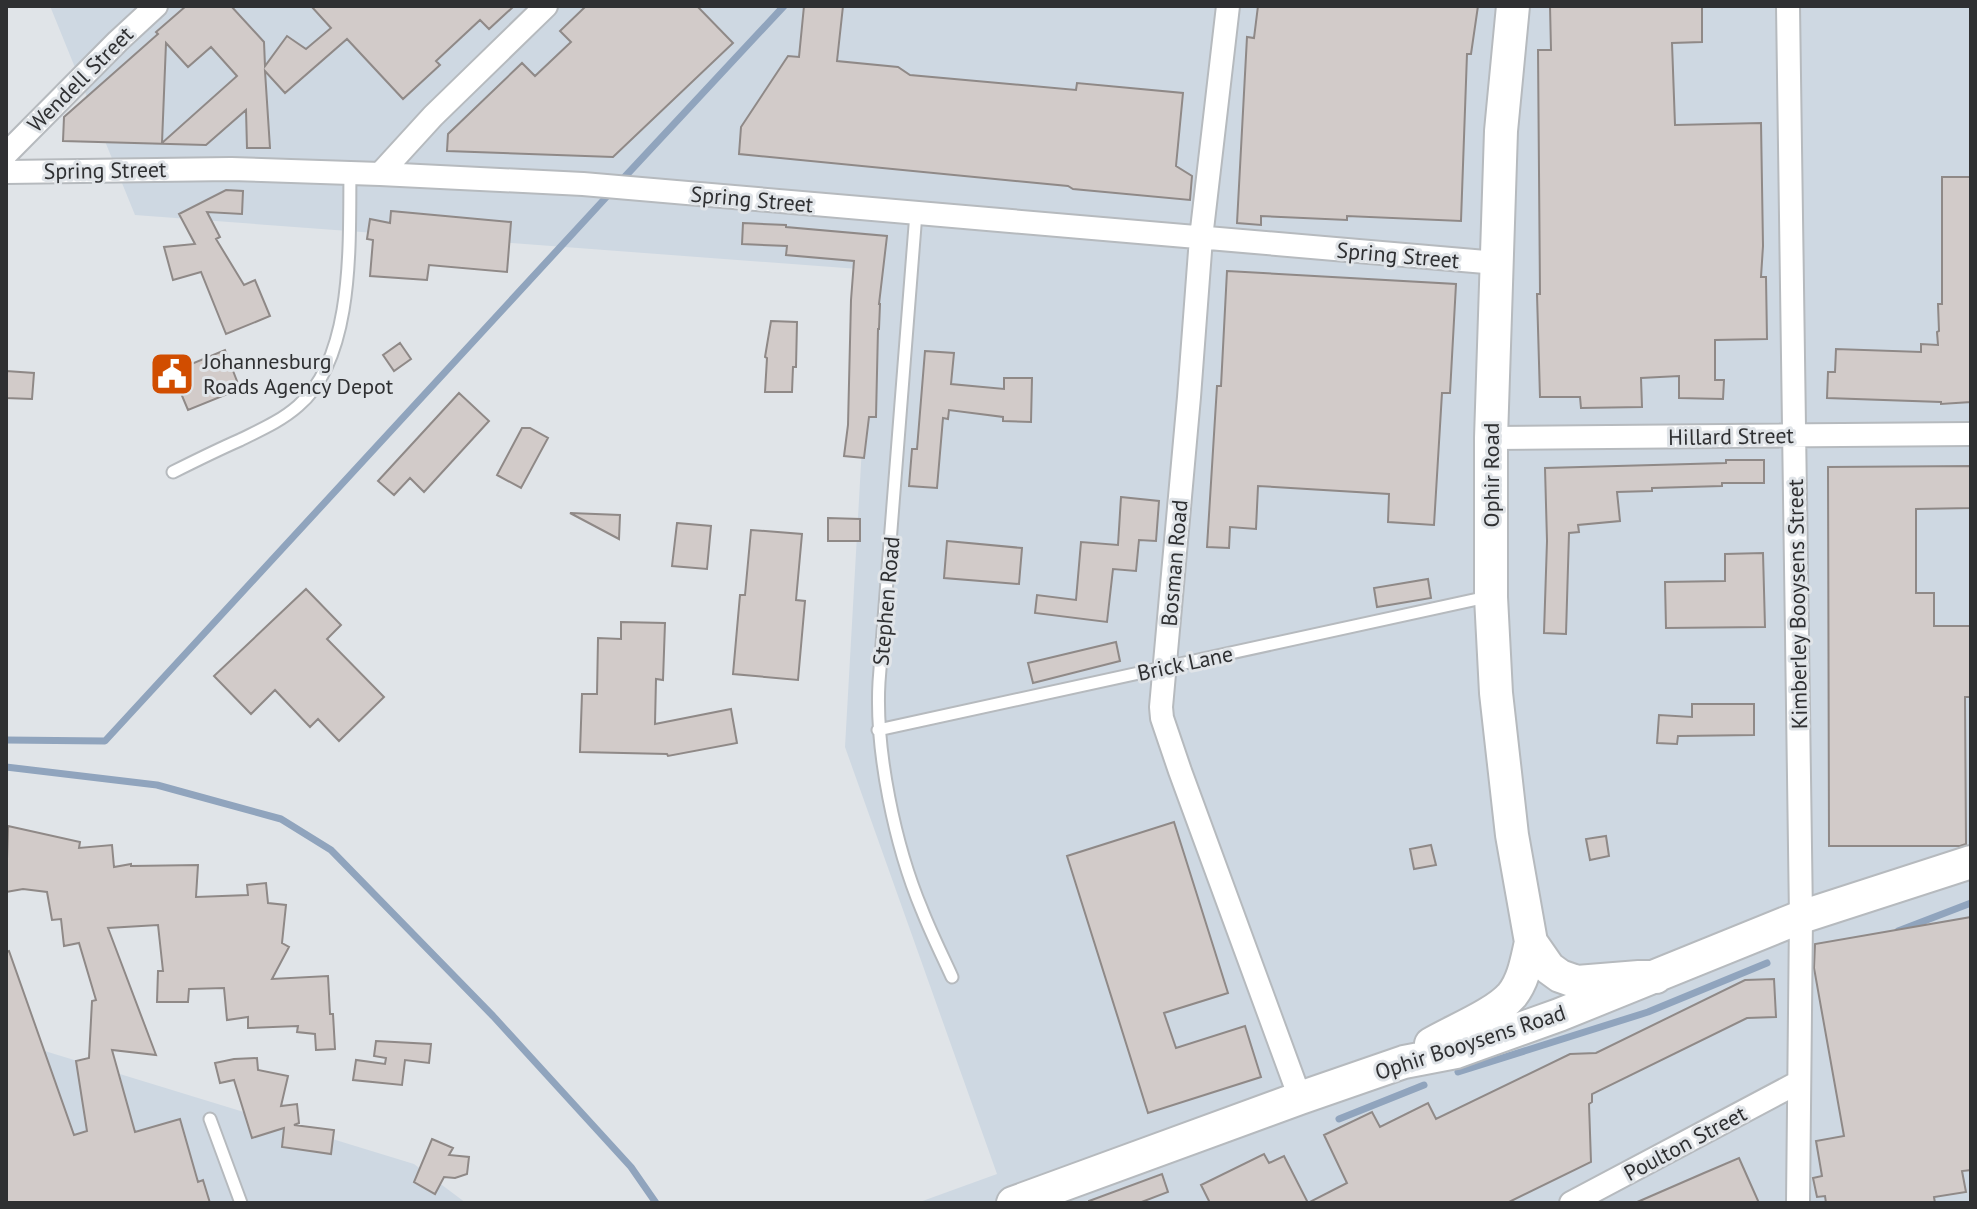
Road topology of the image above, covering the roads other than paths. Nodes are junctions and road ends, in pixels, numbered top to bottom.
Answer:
1 (156, 6) edge
2 (546, 6) edge
3 (1228, 6) edge
4 (1513, 6) edge
5 (1788, 6) edge
6 (6, 154) edge
7 (6, 172) edge
8 (350, 173) junction
9 (380, 174) junction
10 (916, 213) junction
11 (1201, 238) junction
12 (1497, 263) junction
13 (1971, 434) edge
14 (1795, 435) junction
15 (1491, 438) junction
16 (173, 472) dead end
17 (1491, 597) junction
18 (1164, 666) junction
19 (878, 730) junction
20 (1971, 862) edge
21 (1801, 917) junction
22 (1531, 942) junction
23 (952, 977) dead end
24 (1656, 977) junction
25 (1404, 1062) junction
26 (1799, 1082) junction
27 (1300, 1098) junction
28 (210, 1119) dead end
29 (1019, 1202) edge
30 (241, 1203) edge
31 (1571, 1203) edge
32 (1798, 1203) edge

1 - 6 street, Wendell Street
2 - 9 street
3 - 11 street, Bosman Road
4 - 12 street, Ophir Road
5 - 14 street, Kimberley Booysens Street
7 - 8 street, Spring Street
8 - 9 street, Spring Street
8 - 16 lane
9 - 10 street, Spring Street
10 - 11 street, Spring Street
10 - 19 lane, Stephen Road
11 - 12 street, Spring Street
11 - 18 street, Bosman Road
12 - 15 street, Ophir Road
13 - 14 street, Hillard Street
14 - 15 street, Hillard Street
14 - 21 street, Kimberley Booysens Street
15 - 17 street, Ophir Road
17 - 18 lane, Brick Lane
17 - 22 street, Ophir Road
18 - 19 lane, Brick Lane
18 - 27 street, Bosman Road
19 - 23 lane, Stephen Road
20 - 21 street, Ophir Booysens Road
21 - 24 street, Ophir Booysens Road
21 - 26 street, Kimberley Booysens Street
22 - 24 street
22 - 25 street
24 - 25 street, Ophir Booysens Road
25 - 27 street, Ophir Booysens Road
26 - 31 street, Poulton Street
26 - 32 street, Kimberley Booysens Street
27 - 29 street, Ophir Booysens Road
28 - 30 lane

